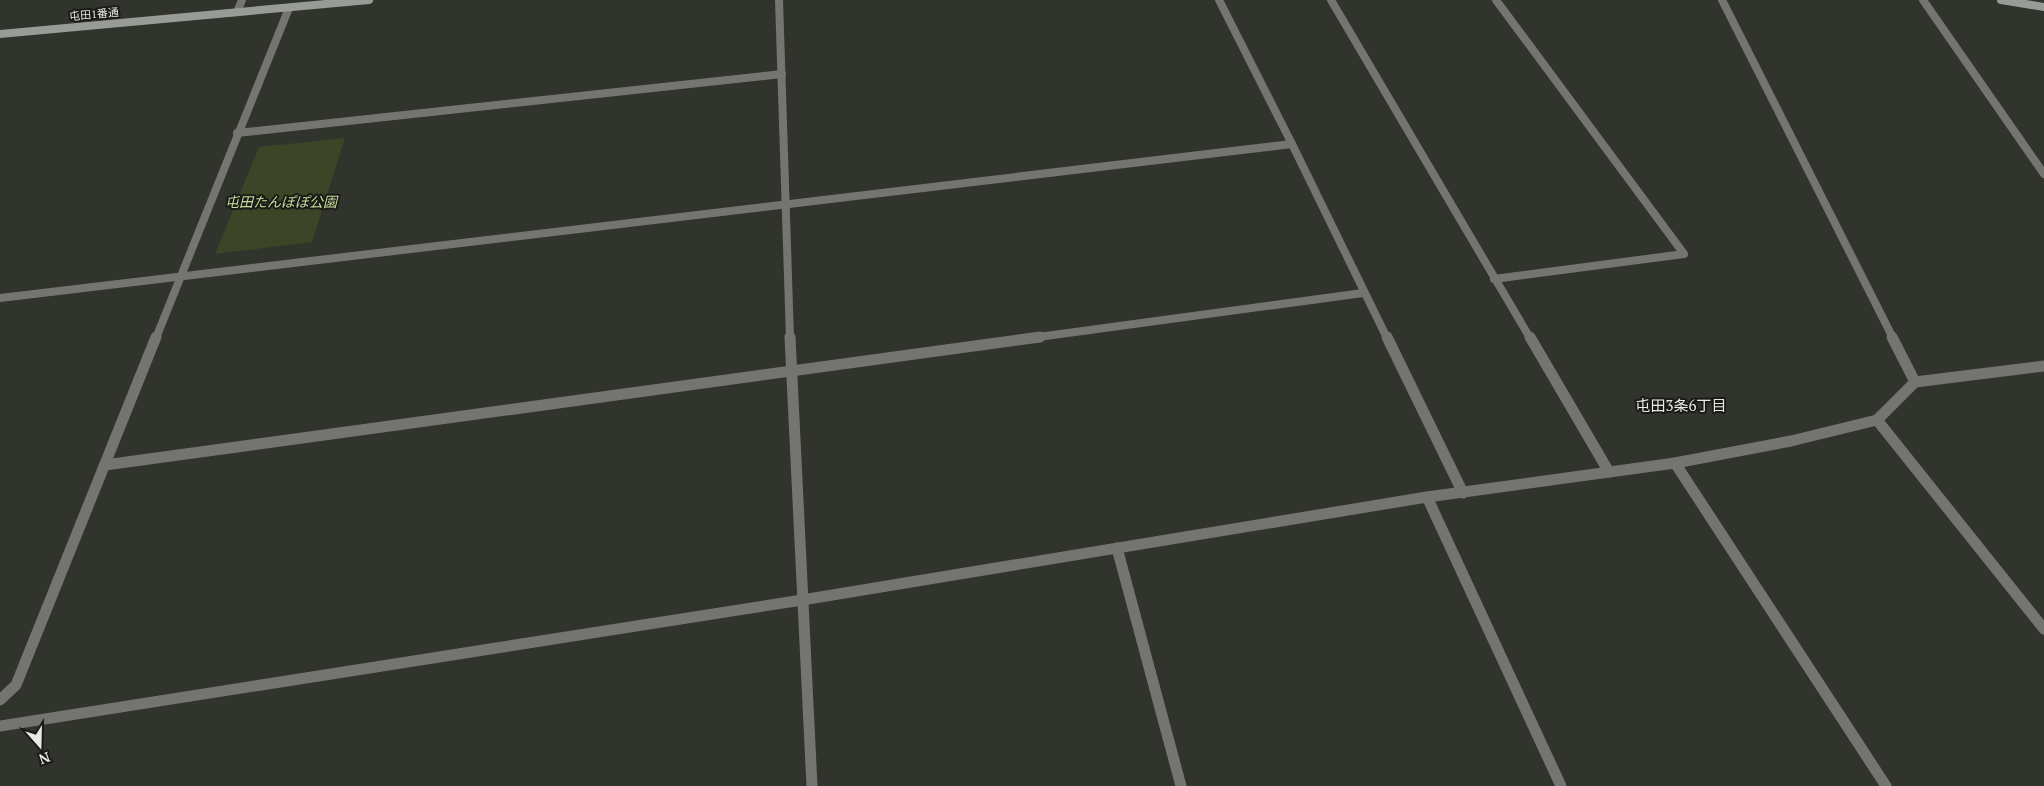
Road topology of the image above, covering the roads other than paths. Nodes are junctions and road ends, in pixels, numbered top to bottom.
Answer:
1 (242, 0) edge
2 (369, 0) edge
3 (779, 0) edge
4 (1219, 0) edge
5 (1332, 0) edge
6 (1496, 0) edge
7 (1722, 0) edge
8 (1923, 0) edge
9 (2001, 0) edge
10 (2044, 7) edge
11 (289, 8) junction
12 (237, 12) junction
13 (0, 34) edge
14 (782, 74) junction
15 (237, 133) junction
16 (1292, 144) junction
17 (2044, 174) edge
18 (787, 204) junction
19 (181, 276) junction
20 (1494, 279) junction
21 (1363, 293) junction
22 (0, 298) edge
23 (2044, 366) edge
24 (791, 372) junction
25 (1915, 382) junction
26 (1877, 420) junction
27 (1675, 463) junction
28 (106, 465) junction
29 (1609, 472) junction
30 (1462, 493) junction
31 (1427, 497) junction
32 (1118, 548) junction
33 (802, 600) junction
34 (2044, 630) edge
35 (0, 700) edge
36 (0, 726) edge
37 (812, 786) edge
38 (1181, 786) edge
39 (1561, 786) edge
40 (1886, 786) edge

1 - 12 street
2 - 11 street, 屯田1番通
3 - 14 street
4 - 16 street
5 - 20 street
6 - 20 street
7 - 25 street
8 - 17 street
9 - 10 street
11 - 12 street, 屯田1番通
11 - 15 street
12 - 13 street, 屯田1番通
14 - 15 street
14 - 18 street
15 - 19 street
16 - 18 street
16 - 21 street
18 - 19 street
18 - 24 street
19 - 22 street
19 - 28 street
20 - 29 street
21 - 24 street
21 - 30 street
23 - 25 street
24 - 28 street
24 - 33 street
25 - 26 street
26 - 27 street
26 - 34 street
27 - 29 street
27 - 40 street
28 - 35 street
29 - 30 street
30 - 31 street
31 - 32 street
31 - 39 street
32 - 33 street
32 - 38 street
33 - 36 street
33 - 37 street

